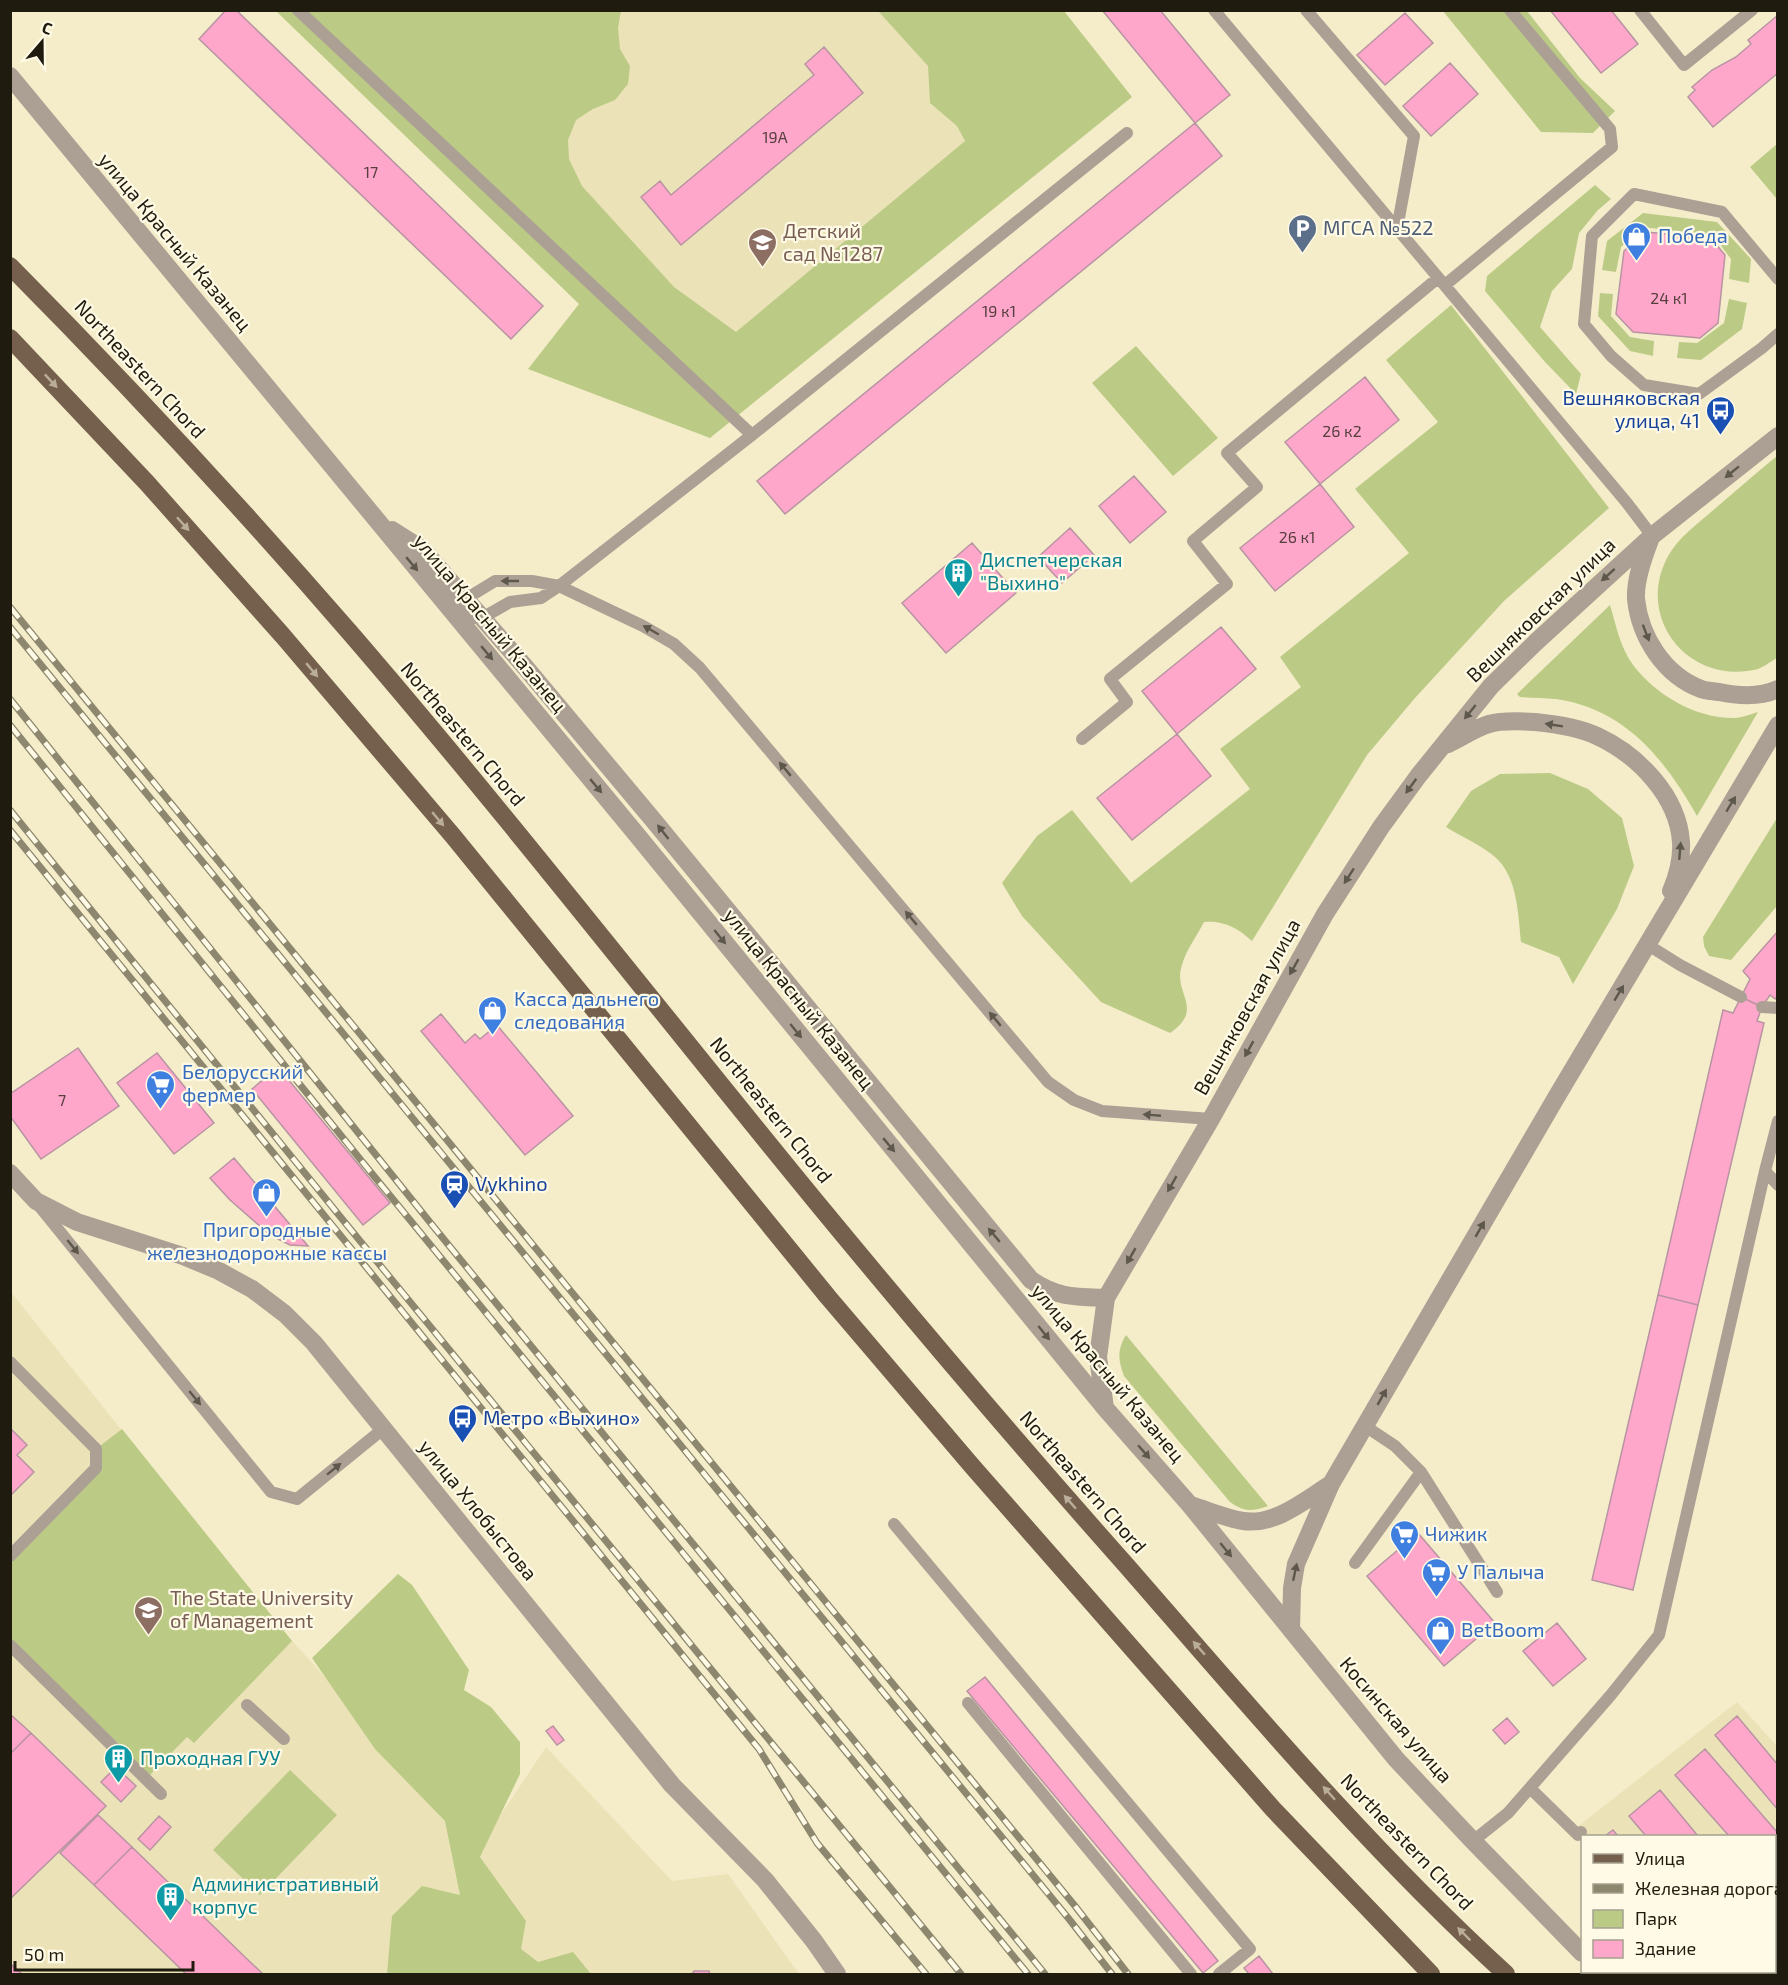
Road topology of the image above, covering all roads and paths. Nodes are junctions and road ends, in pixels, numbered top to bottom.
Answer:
1 (298, 10) edge
2 (1214, 10) edge
3 (1306, 10) edge
4 (1510, 10) edge
5 (1640, 10) edge
6 (1752, 10) edge
7 (10, 76) edge
8 (1127, 133) dead end
9 (1397, 229) junction
10 (10, 266) edge
11 (1778, 279) edge
12 (1441, 281) junction
13 (1778, 334) edge
14 (10, 338) edge
15 (752, 435) junction
16 (1778, 435) edge
17 (1652, 536) junction
18 (559, 586) junction
19 (458, 604) junction
20 (482, 618) junction
21 (1778, 689) edge
22 (1778, 725) edge
23 (1082, 739) dead end
24 (1442, 747) junction
25 (1648, 945) junction
26 (1740, 997) dead end
27 (1762, 1007) dead end
28 (1778, 1008) edge
29 (1211, 1119) junction
30 (1778, 1121) edge
31 (1765, 1171) junction
32 (10, 1173) edge
33 (1778, 1185) edge
34 (36, 1201) junction
35 (1106, 1298) junction
36 (10, 1362) edge
37 (1105, 1408) junction
38 (1365, 1425) junction
39 (383, 1429) junction
40 (1421, 1472) junction
41 (1331, 1484) junction
42 (1190, 1505) junction
43 (894, 1524) dead end
44 (10, 1556) edge
45 (1355, 1563) dead end
46 (1497, 1592) dead end
47 (1291, 1630) junction
48 (10, 1646) edge
49 (968, 1703) dead end
50 (247, 1704) dead end
51 (284, 1739) dead end
52 (1530, 1788) junction
53 (161, 1794) dead end
54 (1581, 1832) dead end
55 (1473, 1841) junction
56 (1581, 1952) edge
57 (1227, 1972) edge
58 (837, 1974) edge
59 (1191, 1974) edge
60 (1431, 1974) edge
61 (1506, 1974) edge

1 - 15 lane
2 - 9 lane
3 - 9 lane
4 - 12 lane
5 - 6 lane
7 - 19 street, улица Красный Казанец
8 - 15 lane
9 - 12 lane
61 -> 10 main road, Northeastern Chord
11 - 13 lane
12 - 17 lane
12 - 23 lane
14 -> 60 main road
15 - 18 lane
16 -> 17 street, Вешняковская улица
17 -> 21 street, Вешняковская улица
17 -> 24 street, Вешняковская улица
18 -> 19 lane
18 - 20 lane
29 -> 18 lane
19 - 20 street, улица Красный Казанец
19 -> 37 street, улица Красный Казанец
35 -> 20 street, улица Красный Казанец
25 -> 22 street, Вешняковская улица
25 -> 24 street, Вешняковская улица
24 -> 29 street, Вешняковская улица
25 - 26 lane
38 -> 25 street, Вешняковская улица
27 - 28 lane
29 -> 35 street, Вешняковская улица
30 - 31 lane
31 - 33 lane
31 - 52 lane
32 - 34 street, улица Хлобыстова
34 - 39 street, улица Хлобыстова
34 -> 39 lane
35 - 37 street, Вешняковская улица
36 - 44 lane
37 -> 42 street, улица Красный Казанец
38 - 40 lane
38 - 41 street, Вешняковская улица
39 - 58 street, улица Хлобыстова
40 - 45 lane
40 - 46 lane
41 - 42 street, Вешняковская улица
47 -> 41 street, Вешняковская улица
42 -> 47 street, Косинская улица
43 - 57 lane
47 - 55 street, Косинская улица
48 - 53 lane
49 - 59 lane
50 - 51 lane
52 - 54 lane
52 - 55 lane
55 - 56 street, Косинская улица

